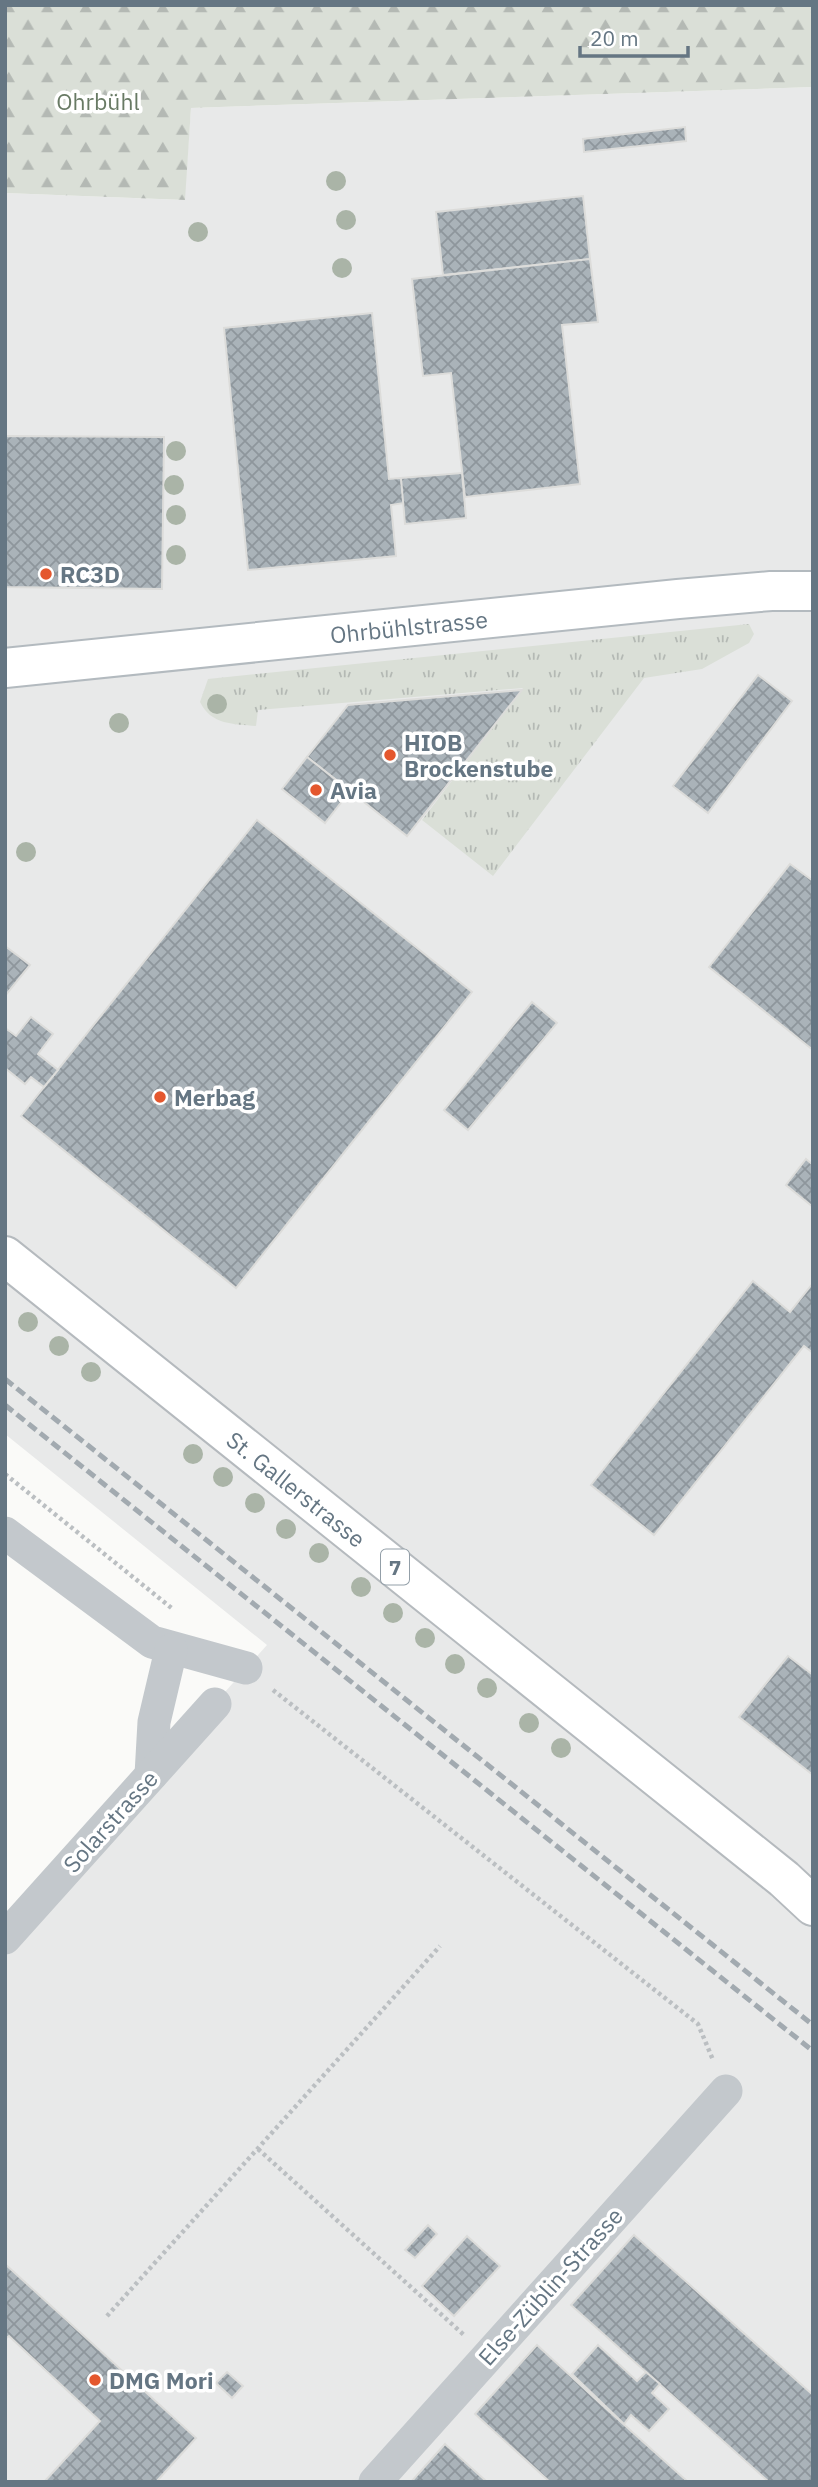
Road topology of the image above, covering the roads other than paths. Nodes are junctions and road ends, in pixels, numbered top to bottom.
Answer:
1 (813, 591) edge
2 (5, 668) edge
3 (5, 1256) edge
4 (5, 1533) edge
5 (171, 1650) junction
6 (246, 1668) road end
7 (215, 1704) dead end
8 (151, 1775) junction
9 (798, 1888) edge
10 (813, 1906) edge
11 (5, 1938) edge
12 (726, 2091) dead end
13 (375, 2482) edge

1 - 2 main road, Ohrbühlstrasse
3 - 9 main road, St. Gallerstrasse / 7
4 - 5 street
5 - 6 street
5 - 8 street
7 - 8 street, Solarstrasse
8 - 11 street, Solarstrasse
9 - 10 main road, St. Gallerstrasse / 7
12 - 13 street, Else-Züblin-Strasse

